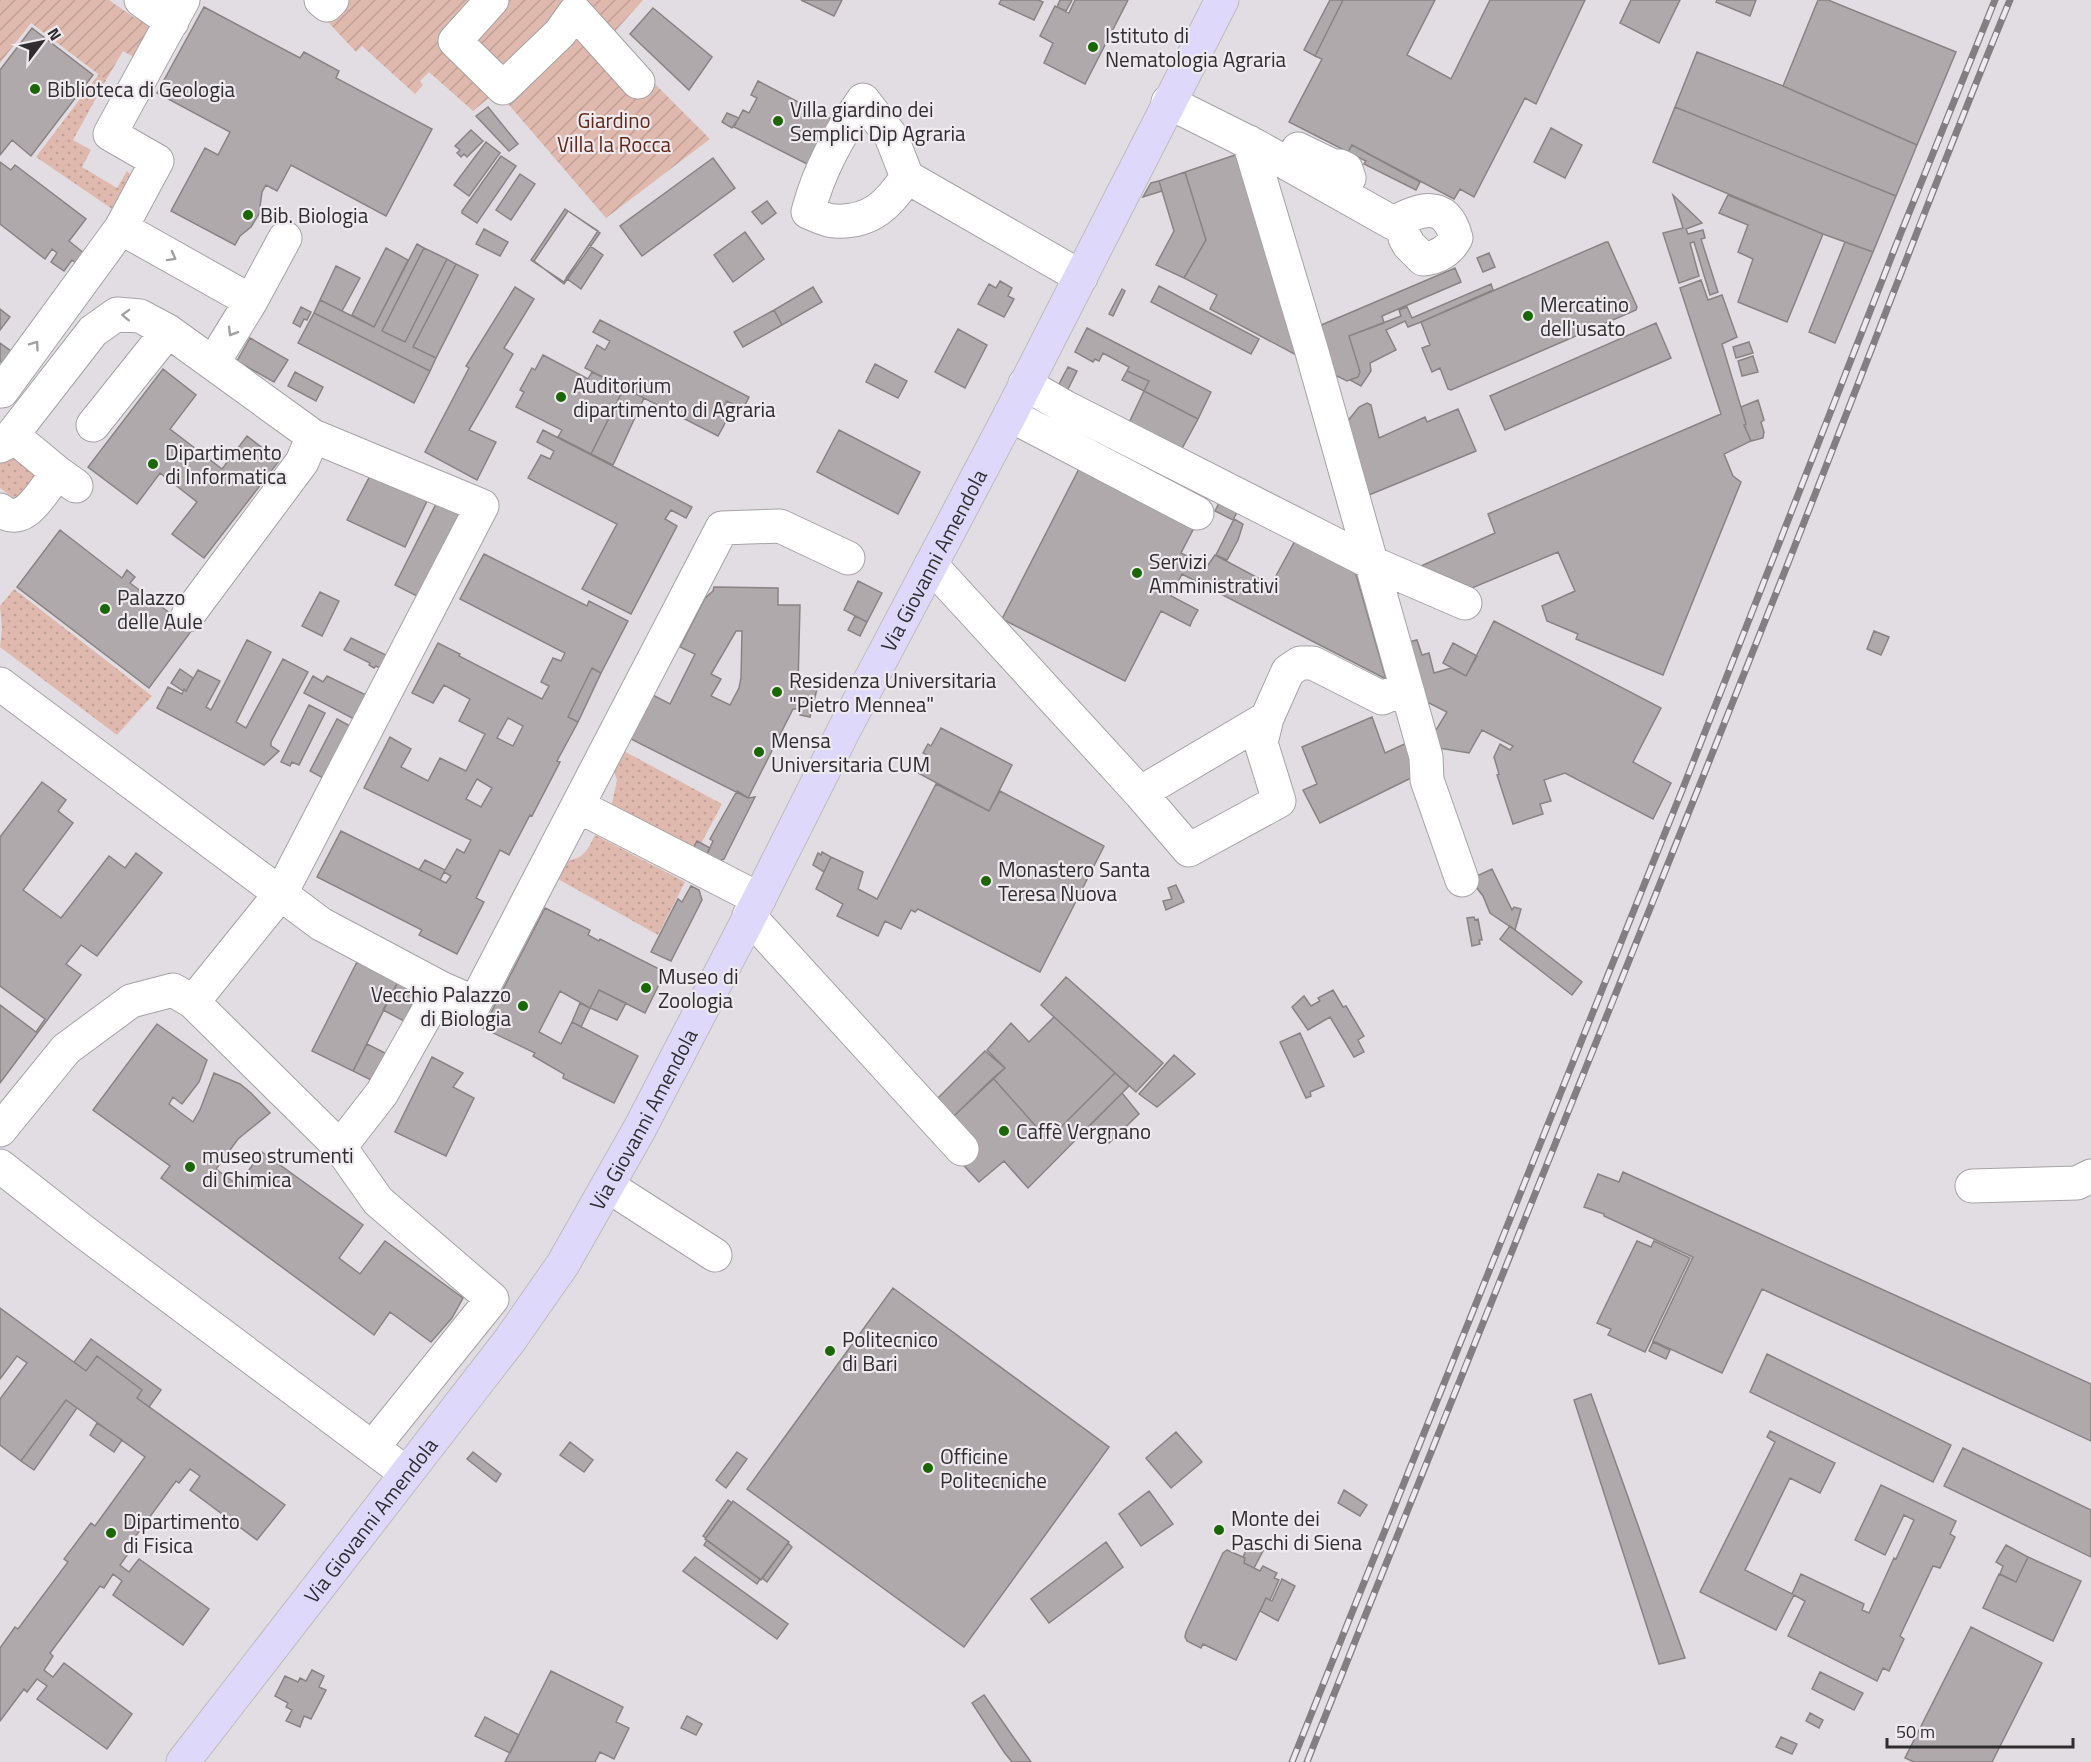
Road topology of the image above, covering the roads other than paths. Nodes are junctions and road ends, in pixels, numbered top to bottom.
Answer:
1 (141, 0) edge
2 (321, 0) edge
3 (332, 0) edge
4 (492, 0) edge
5 (1222, 0) edge
6 (178, 11) edge
7 (639, 82) dead end
8 (1168, 102) junction
9 (1230, 114) dead end
10 (1253, 144) junction
11 (907, 177) dead end
12 (1330, 187) junction
13 (121, 228) junction
14 (285, 238) dead end
15 (1405, 238) dead end
16 (1081, 277) junction
17 (250, 301) junction
18 (168, 331) junction
19 (213, 363) junction
20 (1024, 384) junction
21 (0, 391) edge
22 (1010, 415) junction
23 (93, 425) dead end
24 (314, 436) junction
25 (6, 440) edge
26 (0, 510) edge
27 (1197, 513) dead end
28 (848, 558) dead end
29 (1370, 562) junction
30 (931, 565) junction
31 (1465, 603) dead end
32 (188, 615) dead end
33 (1406, 688) junction
34 (7, 696) edge
35 (1267, 718) junction
36 (1140, 793) junction
37 (578, 806) junction
38 (1462, 880) dead end
39 (281, 893) junction
40 (754, 907) junction
41 (441, 988) junction
42 (131, 1001) junction
43 (193, 1002) junction
44 (0, 1130) edge
45 (339, 1147) junction
46 (962, 1149) dead end
47 (0, 1163) edge
48 (2091, 1176) edge
49 (608, 1186) junction
50 (1972, 1186) dead end
51 (715, 1255) dead end
52 (373, 1447) junction
53 (406, 1473) junction
54 (192, 1760) edge

1 - 6 street
2 - 3 street
4 - 7 street
5 - 8 main road, Via Giovanni Amendola
6 - 13 street
8 - 10 street
8 - 16 main road, Via Giovanni Amendola
9 - 12 street
10 - 12 street
10 - 29 street
11 - 16 street
12 - 15 street
13 -> 17 street
21 -> 13 street
14 - 17 street
16 - 20 main road, Via Giovanni Amendola
17 -> 19 street
18 - 19 street
18 - 23 street
18 -> 25 street
19 - 24 street
20 - 22 main road, Via Giovanni Amendola
20 - 29 street
22 - 27 street
22 - 30 main road, Via Giovanni Amendola
24 - 32 street
24 - 39 street
25 - 26 street
28 - 37 street
29 - 31 street
29 - 33 street
30 - 36 street
30 - 40 main road, Via Giovanni Amendola
33 - 35 street
33 - 38 street
34 - 39 street
35 - 36 street
35 - 36 street
37 - 40 street
37 - 41 street
39 - 41 street
39 - 43 street
40 - 46 street
40 - 49 main road, Via Giovanni Amendola
41 - 45 street
42 - 43 street
42 - 44 street
42 - 47 street
43 - 45 street
45 - 52 street
47 - 52 street
48 - 50 street
49 - 51 street
49 - 53 main road, Via Giovanni Amendola
52 - 53 street
53 - 54 main road, Via Giovanni Amendola

